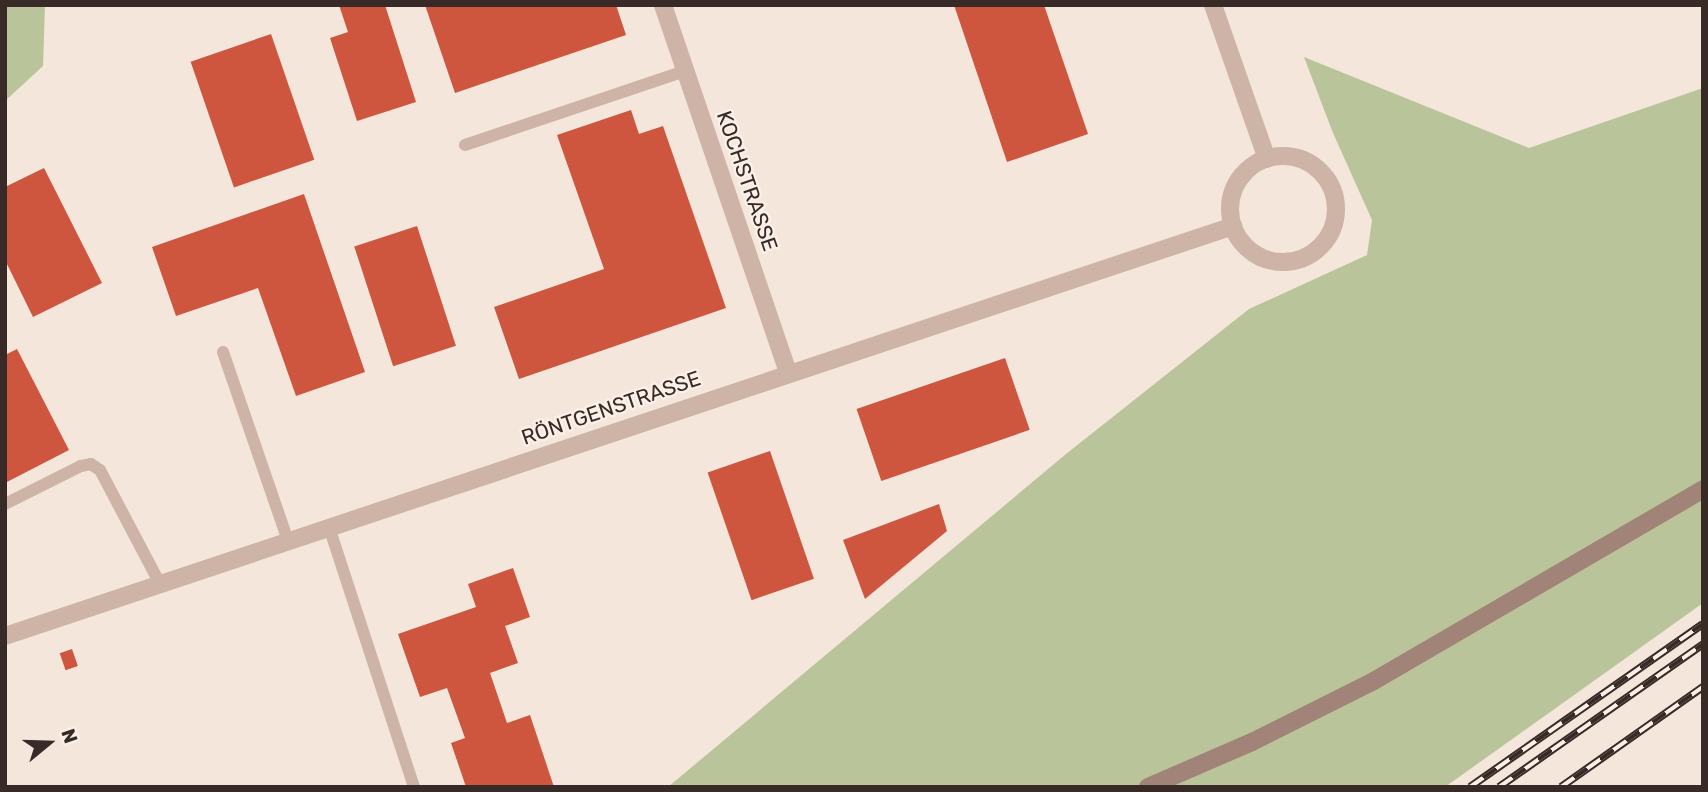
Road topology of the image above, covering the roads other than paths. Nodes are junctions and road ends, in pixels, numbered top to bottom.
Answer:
1 (663, 5) edge
2 (1213, 5) edge
3 (685, 71) junction
4 (465, 145) dead end
5 (1267, 159) junction
6 (1233, 226) junction
7 (223, 352) dead end
8 (788, 372) junction
9 (1703, 489) edge
10 (5, 504) edge
11 (329, 527) junction
12 (288, 541) junction
13 (160, 584) junction
14 (5, 636) edge
15 (414, 787) edge
16 (1148, 787) edge

1 - 3 street, KOCHSTRASSE
2 - 5 street
3 - 4 lane
3 - 8 street, KOCHSTRASSE
5 - 6 street
5 - 6 street
6 - 8 street, RÖNTGENSTRASSE
7 - 12 lane
8 - 11 street, RÖNTGENSTRASSE
9 - 16 main road
10 - 13 lane
11 - 12 street, RÖNTGENSTRASSE
11 - 15 lane
12 - 13 street, RÖNTGENSTRASSE
13 - 14 street, RÖNTGENSTRASSE

